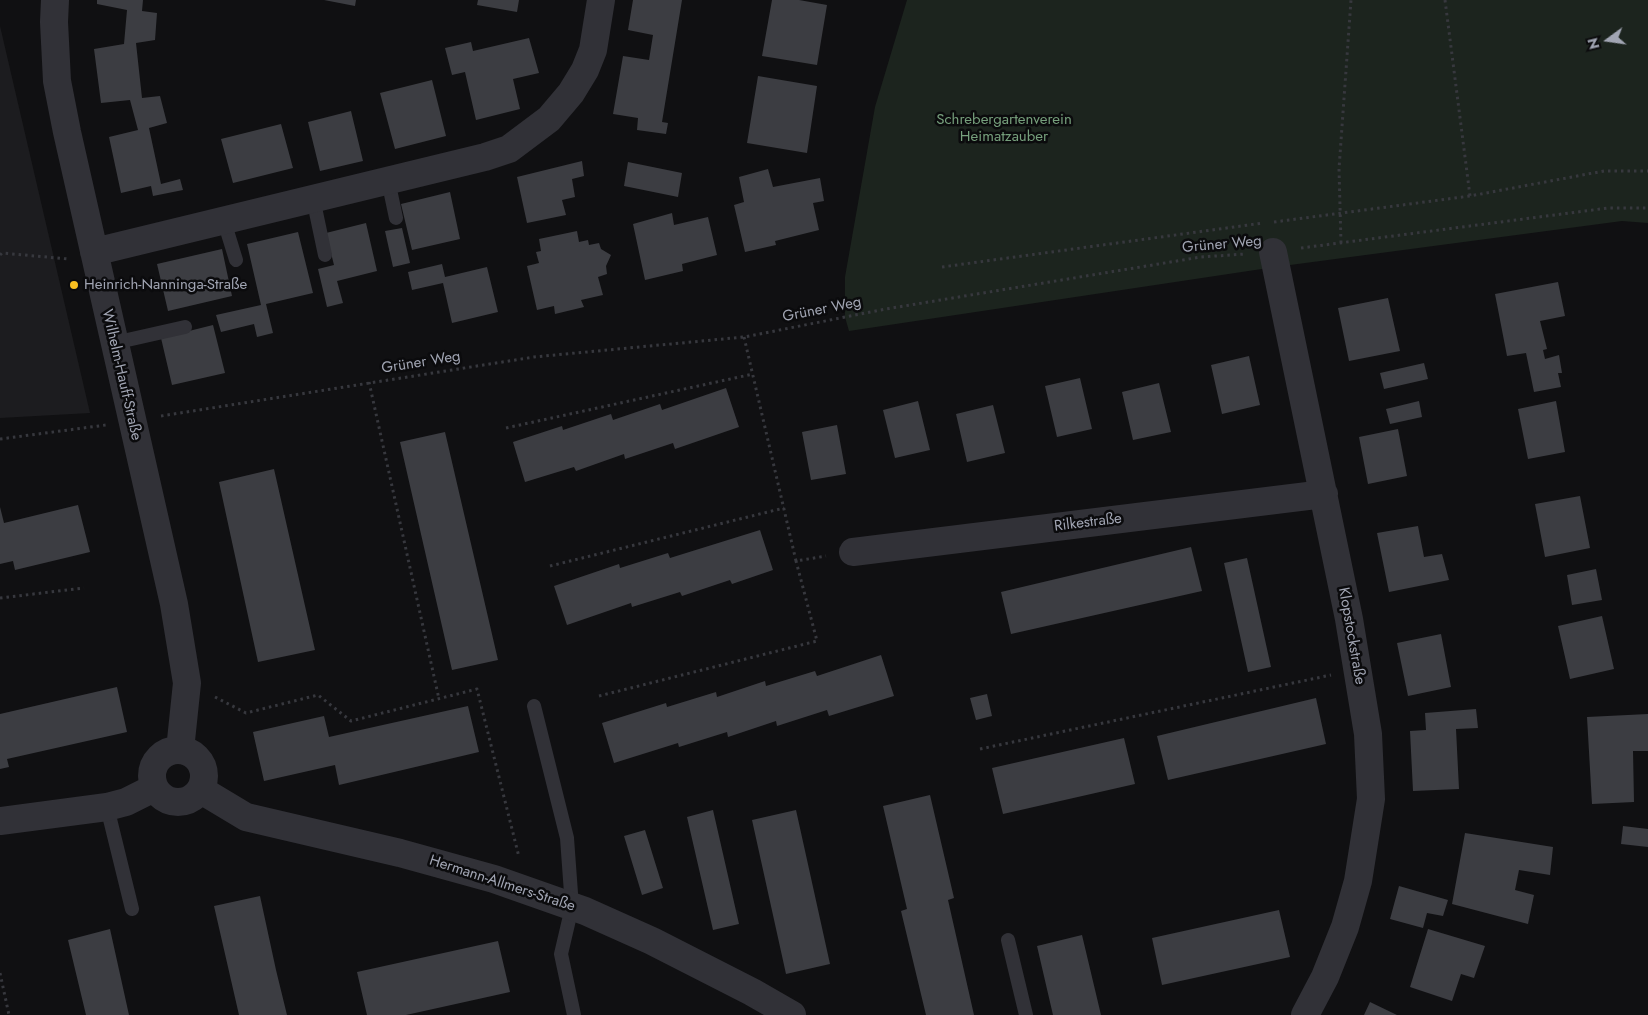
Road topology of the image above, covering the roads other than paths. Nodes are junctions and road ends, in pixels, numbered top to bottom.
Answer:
1 (55, 0) edge
2 (601, 0) edge
3 (388, 180) junction
4 (313, 198) junction
5 (396, 218) dead end
6 (224, 221) junction
7 (1273, 252) road end
8 (325, 255) dead end
9 (95, 257) junction
10 (236, 260) dead end
11 (185, 327) dead end
12 (114, 343) junction
13 (1324, 494) junction
14 (853, 552) road end
15 (534, 706) dead end
16 (180, 750) junction
17 (154, 788) junction
18 (201, 790) junction
19 (107, 807) junction
20 (0, 821) edge
21 (572, 907) junction
22 (132, 909) dead end
23 (1008, 940) dead end
24 (574, 1015) edge
25 (792, 1015) edge
26 (1026, 1015) edge
27 (1305, 1015) edge

1 - 9 street, Wilhelm-Hauff-Straße
2 - 3 street
3 - 4 street
3 - 5 lane
4 - 6 street
4 - 8 lane
6 - 9 street
6 - 10 lane
7 - 13 street, Klopstockstraße
9 - 12 street, Wilhelm-Hauff-Straße
11 - 12 lane
12 - 16 street, Wilhelm-Hauff-Straße
13 - 14 street, Rilkestraße
13 - 27 street, Klopstockstraße
15 - 21 lane
16 - 17 street
16 - 18 street
17 - 18 street
17 - 19 street
18 - 21 street, Hermann-Allmers-Straße
19 - 20 street
19 - 22 lane
21 - 24 lane
21 - 25 street, Hermann-Allmers-Straße
23 - 26 lane

